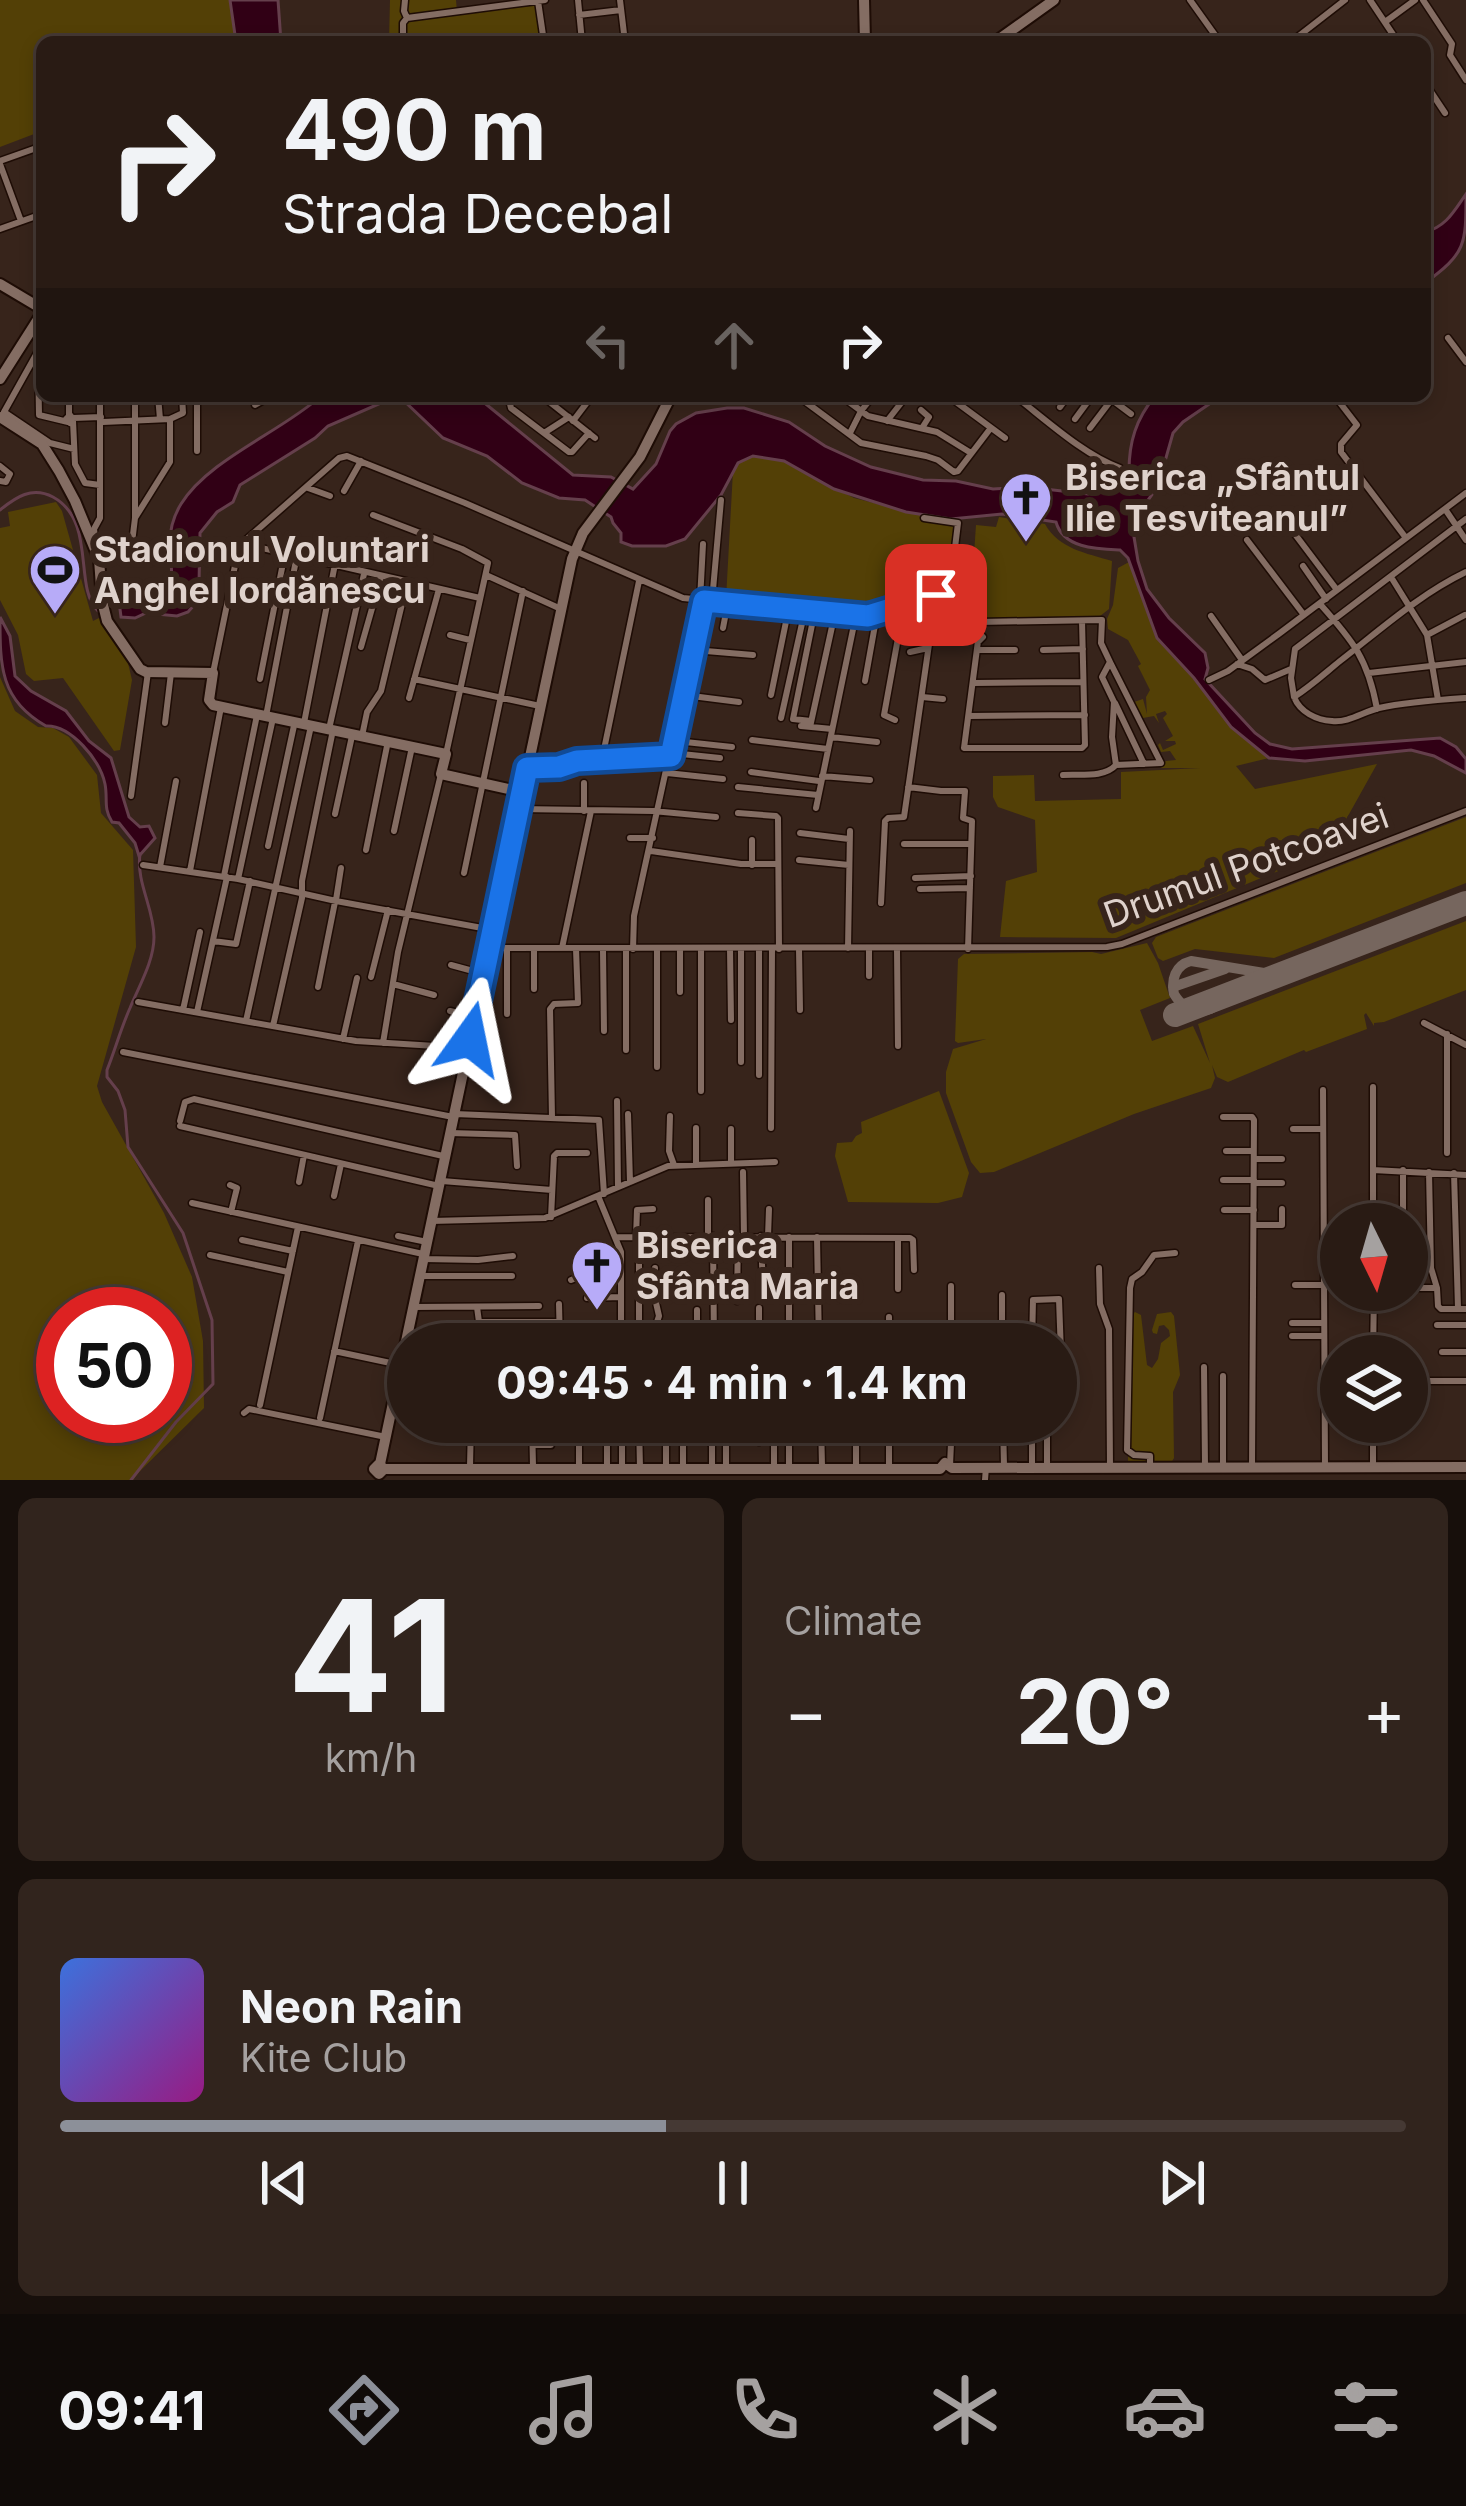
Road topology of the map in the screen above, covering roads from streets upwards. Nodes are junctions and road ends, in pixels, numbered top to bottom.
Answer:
1 (404, 0) edge
2 (542, 0) edge
3 (578, 0) edge
4 (1057, 0) edge
5 (1190, 0) edge
6 (1345, 0) edge
7 (1370, 0) edge
8 (1419, 0) edge
9 (497, 3) edge
10 (486, 4) edge
11 (863, 4) edge
12 (621, 5) edge
13 (580, 15) junction
14 (407, 18) junction
15 (1385, 22) junction
16 (403, 36) edge
17 (544, 36) edge
18 (582, 36) edge
19 (624, 36) edge
20 (865, 36) edge
21 (1007, 36) edge
22 (1216, 36) edge
23 (1300, 36) edge
24 (1394, 36) edge
25 (1466, 80) edge
26 (1431, 92) edge
27 (1445, 113) dead end
28 (36, 148) edge
29 (0, 163) edge
30 (36, 216) edge
31 (20, 221) junction
32 (0, 229) edge
33 (0, 284) edge
34 (36, 306) edge
35 (36, 316) edge
36 (1448, 338) dead end
37 (36, 355) edge
38 (1466, 362) edge
39 (0, 379) edge
40 (39, 402) edge
41 (70, 402) edge
42 (100, 402) edge
43 (135, 402) edge
44 (159, 402) edge
45 (182, 402) edge
46 (197, 402) edge
47 (512, 402) edge
48 (557, 402) edge
49 (587, 402) edge
50 (668, 402) edge
51 (806, 402) edge
52 (849, 402) edge
53 (868, 402) edge
54 (902, 402) edge
55 (956, 402) edge
56 (1023, 402) edge
57 (1064, 402) edge
58 (1099, 402) edge
59 (1102, 402) edge
60 (1111, 402) edge
61 (1339, 402) edge
62 (1060, 407) dead end
63 (921, 410) dead end
64 (861, 411) junction
65 (1131, 414) dead end
66 (0, 417) edge
67 (71, 419) junction
68 (101, 419) junction
69 (160, 419) junction
70 (170, 419) junction
71 (571, 419) junction
72 (1076, 419) dead end
73 (134, 420) junction
74 (887, 421) junction
75 (922, 428) junction
76 (1090, 428) dead end
77 (990, 429) junction
78 (544, 433) junction
79 (849, 435) junction
80 (1005, 438) dead end
81 (74, 449) junction
82 (197, 451) dead end
83 (971, 453) junction
84 (361, 461) junction
85 (0, 466) edge
86 (1120, 468) dead end
87 (0, 481) edge
88 (102, 485) junction
89 (308, 488) junction
90 (344, 490) dead end
91 (1466, 493) edge
92 (330, 496) dead end
93 (721, 500) dead end
94 (1445, 509) junction
95 (1279, 513) dead end
96 (373, 515) dead end
97 (135, 518) junction
98 (924, 518) dead end
99 (1466, 519) edge
100 (1456, 527) junction
101 (1406, 538) junction
102 (1247, 540) dead end
103 (1466, 540) edge
104 (242, 543) junction
105 (704, 544) dead end
106 (574, 552) junction
107 (285, 553) junction
108 (297, 555) junction
109 (335, 564) junction
110 (1303, 566) dead end
111 (1466, 572) edge
112 (364, 573) junction
113 (487, 574) junction
114 (381, 577) junction
115 (1390, 577) junction
116 (639, 580) junction
117 (406, 583) junction
118 (957, 588) junction
119 (440, 589) junction
120 (1337, 590) junction
121 (524, 591) junction
122 (936, 595) junction
123 (480, 598) junction
124 (705, 601) junction
125 (1323, 601) junction
126 (728, 602) junction
127 (904, 605) junction
128 (790, 607) junction
129 (1411, 607) junction
130 (562, 609) junction
131 (805, 609) junction
132 (815, 610) junction
133 (835, 613) junction
134 (877, 614) junction
135 (856, 615) junction
136 (1304, 615) junction
137 (1211, 616) dead end
138 (1465, 616) edge
139 (1334, 620) junction
140 (1082, 621) junction
141 (978, 622) junction
142 (723, 628) dead end
143 (450, 635) dead end
144 (1427, 635) junction
145 (470, 640) junction
146 (978, 641) junction
147 (361, 646) dead end
148 (928, 648) junction
149 (1083, 649) junction
150 (1357, 649) junction
151 (694, 650) junction
152 (1015, 650) dead end
153 (1043, 650) dead end
154 (910, 652) dead end
155 (753, 656) dead end
156 (1110, 662) junction
157 (1240, 662) junction
158 (1466, 662) edge
159 (1434, 664) junction
160 (143, 669) junction
161 (1291, 669) junction
162 (171, 672) junction
163 (1370, 673) junction
164 (213, 674) junction
165 (260, 679) dead end
166 (414, 679) junction
167 (1209, 680) dead end
168 (865, 681) dead end
169 (1085, 682) junction
170 (973, 683) junction
171 (460, 689) junction
172 (685, 695) junction
173 (771, 695) dead end
174 (921, 697) junction
175 (409, 698) dead end
176 (501, 698) junction
177 (1466, 698) edge
178 (943, 699) dead end
179 (1294, 699) junction
180 (1438, 700) junction
181 (1114, 701) junction
182 (739, 702) dead end
183 (541, 706) junction
184 (221, 707) junction
185 (1376, 709) junction
186 (1085, 715) junction
187 (265, 716) junction
188 (967, 716) junction
189 (781, 718) dead end
190 (896, 720) dead end
191 (165, 723) dead end
192 (303, 723) junction
193 (807, 724) junction
194 (331, 729) junction
195 (831, 733) junction
196 (357, 735) junction
197 (674, 740) junction
198 (752, 740) dead end
199 (388, 741) junction
200 (877, 742) dead end
201 (412, 746) junction
202 (732, 747) dead end
203 (828, 749) junction
204 (446, 754) junction
205 (671, 755) junction
206 (720, 758) dead end
207 (602, 759) junction
208 (1144, 764) junction
209 (1116, 765) junction
210 (527, 768) junction
211 (752, 772) dead end
212 (667, 773) junction
213 (441, 774) junction
214 (1063, 775) dead end
215 (723, 778) dead end
216 (822, 779) junction
217 (870, 780) dead end
218 (176, 782) dead end
219 (483, 783) junction
220 (584, 784) dead end
221 (739, 787) dead end
222 (908, 787) junction
223 (522, 791) junction
224 (818, 795) junction
225 (131, 796) dead end
226 (816, 808) dead end
227 (519, 809) junction
228 (587, 811) junction
229 (659, 811) junction
230 (1466, 811) edge
231 (738, 813) dead end
232 (335, 814) dead end
233 (716, 818) dead end
234 (394, 831) dead end
235 (800, 833) dead end
236 (630, 838) dead end
237 (653, 838) junction
238 (752, 840) dead end
239 (923, 840) dead end
240 (972, 842) junction
241 (904, 844) dead end
242 (268, 846) dead end
243 (366, 850) dead end
244 (650, 850) junction
245 (799, 860) dead end
246 (778, 864) junction
247 (142, 865) dead end
248 (752, 865) junction
249 (849, 866) junction
250 (160, 867) junction
251 (341, 868) dead end
252 (190, 871) junction
253 (464, 873) dead end
254 (225, 877) junction
255 (971, 877) junction
256 (915, 878) dead end
257 (238, 879) junction
258 (250, 881) junction
259 (277, 886) junction
260 (970, 888) junction
261 (920, 889) dead end
262 (302, 892) junction
263 (335, 901) junction
264 (881, 903) dead end
265 (388, 910) junction
266 (407, 913) junction
267 (493, 930) junction
268 (200, 932) dead end
269 (213, 941) junction
270 (489, 948) junction
271 (848, 948) junction
272 (507, 949) junction
273 (534, 949) junction
274 (562, 949) junction
275 (576, 949) junction
276 (603, 949) junction
277 (630, 949) junction
278 (657, 949) junction
279 (680, 949) junction
280 (701, 949) junction
281 (730, 949) junction
282 (741, 949) junction
283 (759, 949) junction
284 (775, 949) junction
285 (800, 949) junction
286 (869, 949) junction
287 (897, 949) junction
288 (968, 949) junction
289 (452, 965) dead end
290 (484, 974) junction
291 (869, 976) dead end
292 (371, 977) dead end
293 (356, 978) dead end
294 (393, 984) junction
295 (317, 987) dead end
296 (534, 989) dead end
297 (680, 992) dead end
298 (434, 995) dead end
299 (138, 1002) dead end
300 (183, 1010) junction
301 (800, 1010) dead end
302 (450, 1011) dead end
303 (197, 1012) junction
304 (507, 1014) dead end
305 (475, 1017) junction
306 (730, 1019) dead end
307 (246, 1021) junction
308 (1424, 1023) dead end
309 (273, 1026) junction
310 (604, 1031) dead end
311 (1447, 1034) junction
312 (343, 1039) junction
313 (383, 1043) junction
314 (1466, 1045) edge
315 (898, 1046) dead end
316 (468, 1048) junction
317 (626, 1050) dead end
318 (123, 1052) dead end
319 (741, 1062) dead end
320 (658, 1067) dead end
321 (760, 1076) dead end
322 (1373, 1087) dead end
323 (1323, 1090) dead end
324 (701, 1091) dead end
325 (617, 1101) dead end
326 (628, 1114) dead end
327 (454, 1116) junction
328 (670, 1116) dead end
329 (552, 1117) junction
330 (1223, 1118) dead end
331 (696, 1128) dead end
332 (771, 1128) dead end
333 (731, 1129) dead end
334 (1293, 1129) dead end
335 (1323, 1129) junction
336 (450, 1133) junction
337 (1226, 1151) dead end
338 (586, 1153) dead end
339 (1447, 1153) dead end
340 (304, 1155) junction
341 (1254, 1155) junction
342 (445, 1157) junction
343 (1282, 1159) dead end
344 (775, 1162) dead end
345 (341, 1163) junction
346 (731, 1163) junction
347 (696, 1164) junction
348 (674, 1165) junction
349 (517, 1166) dead end
350 (1372, 1170) junction
351 (1403, 1170) junction
352 (743, 1172) dead end
353 (1430, 1172) junction
354 (1454, 1173) junction
355 (1466, 1174) edge
356 (1223, 1180) dead end
357 (299, 1182) dead end
358 (630, 1182) junction
359 (1254, 1182) junction
360 (440, 1183) junction
361 (1282, 1183) dead end
362 (230, 1185) dead end
363 (618, 1187) junction
364 (552, 1190) junction
365 (601, 1195) junction
366 (334, 1196) dead end
367 (708, 1200) dead end
368 (192, 1203) dead end
369 (1323, 1203) edge
370 (1373, 1203) edge
371 (1403, 1203) edge
372 (652, 1209) dead end
373 (769, 1209) dead end
374 (1282, 1209) dead end
375 (1224, 1210) dead end
376 (1254, 1210) junction
377 (231, 1212) junction
378 (551, 1216) junction
379 (431, 1221) junction
380 (1254, 1225) junction
381 (298, 1227) junction
382 (398, 1236) dead end
383 (710, 1236) junction
384 (741, 1236) junction
385 (765, 1236) junction
386 (637, 1237) junction
387 (788, 1237) junction
388 (818, 1237) junction
389 (616, 1238) junction
390 (898, 1238) junction
391 (242, 1240) dead end
392 (358, 1241) junction
393 (293, 1251) junction
394 (425, 1252) junction
395 (1175, 1253) dead end
396 (210, 1255) dead end
397 (513, 1256) dead end
398 (621, 1261) junction
399 (655, 1268) dead end
400 (1100, 1268) dead end
401 (914, 1270) dead end
402 (288, 1272) junction
403 (419, 1276) junction
404 (512, 1276) dead end
405 (571, 1280) dead end
406 (1320, 1285) edge
407 (951, 1286) dead end
408 (1295, 1286) dead end
409 (1428, 1288) edge
410 (1437, 1288) junction
411 (763, 1289) dead end
412 (898, 1289) dead end
413 (1002, 1295) dead end
414 (587, 1298) dead end
415 (621, 1298) junction
416 (737, 1301) dead end
417 (559, 1304) dead end
418 (539, 1306) dead end
419 (413, 1307) junction
420 (477, 1307) junction
421 (759, 1308) dead end
422 (1462, 1309) edge
423 (697, 1310) dead end
424 (1324, 1311) edge
425 (889, 1317) dead end
426 (556, 1322) dead end
427 (409, 1323) edge
428 (559, 1323) edge
429 (621, 1323) edge
430 (639, 1323) edge
431 (657, 1323) edge
432 (697, 1323) edge
433 (712, 1323) edge
434 (759, 1323) edge
435 (789, 1323) edge
436 (819, 1323) edge
437 (889, 1323) edge
438 (951, 1323) edge
439 (1002, 1323) edge
440 (1033, 1323) edge
441 (1060, 1323) edge
442 (1292, 1323) dead end
443 (1324, 1323) junction
444 (1437, 1325) dead end
445 (1466, 1325) edge
446 (1324, 1335) edge
447 (1292, 1336) dead end
448 (1320, 1336) edge
449 (334, 1351) junction
450 (1442, 1352) dead end
451 (1466, 1352) edge
452 (387, 1362) edge
453 (1204, 1367) dead end
454 (1223, 1376) dead end
455 (1429, 1381) dead end
456 (1466, 1381) edge
457 (260, 1405) dead end
458 (244, 1413) dead end
459 (320, 1418) dead end
460 (387, 1432) edge
461 (386, 1437) junction
462 (471, 1443) edge
463 (551, 1443) edge
464 (582, 1443) edge
465 (614, 1443) edge
466 (633, 1443) edge
467 (666, 1443) edge
468 (683, 1443) edge
469 (712, 1443) dead end
470 (774, 1443) edge
471 (789, 1443) edge
472 (856, 1443) edge
473 (950, 1443) edge
474 (1003, 1443) edge
475 (1032, 1443) edge
476 (1325, 1443) edge
477 (1373, 1443) edge
478 (533, 1445) joint
479 (1373, 1466) junction
480 (947, 1467) junction
481 (1004, 1467) junction
482 (1032, 1467) junction
483 (1150, 1467) junction
484 (1205, 1467) junction
485 (1223, 1467) junction
486 (1252, 1467) junction
487 (1325, 1467) junction
488 (1466, 1467) edge
489 (666, 1468) junction
490 (683, 1468) junction
491 (712, 1468) junction
492 (774, 1468) junction
493 (789, 1468) junction
494 (856, 1468) junction
495 (470, 1469) junction
496 (533, 1469) junction
497 (624, 1472) edge
498 (728, 1472) edge
499 (818, 1472) edge
500 (888, 1472) edge
501 (1055, 1472) edge
502 (1105, 1472) edge
503 (392, 1473) edge
504 (586, 1473) edge
505 (1298, 1473) edge
506 (438, 1474) edge
507 (749, 1474) edge
508 (986, 1474) edge
509 (1128, 1474) edge
510 (1238, 1474) edge
511 (514, 1475) edge

1 - 14 street
2 - 9 street
2 - 17 street
3 - 13 street
4 - 21 street
5 - 22 street
6 - 23 street
7 - 15 street
8 - 15 street
8 - 25 street
9 - 10 street
10 - 14 street
11 - 20 street
12 - 13 street
12 - 19 street
13 - 18 street
14 - 16 street
15 - 24 street
26 - 27 street
28 - 29 street
29 - 31 street
30 - 31 street
31 - 32 street
33 - 34 street
35 - 39 street
36 - 38 street
37 - 81 street
40 - 67 street
41 - 67 street
42 - 68 street
43 - 73 street
44 - 69 street
45 - 70 street
46 - 82 street
47 - 78 street
48 - 71 street
49 - 71 street
50 - 106 street
51 - 79 street
52 - 64 street
53 - 64 street
54 - 74 street
55 - 77 street
56 - 86 street
57 - 62 street
58 - 72 street
59 - 76 street
60 - 65 street
61 - 101 street
63 - 75 street
64 - 74 street
64 - 79 street
66 - 160 street
67 - 68 street
67 - 81 street
68 - 73 street
68 - 88 street
69 - 70 street
69 - 73 street
70 - 97 street
71 - 78 street
71 - 78 street
73 - 97 street
74 - 75 street
75 - 83 street
77 - 80 street
77 - 83 street
79 - 83 street
81 - 88 street
84 - 89 street
84 - 90 street
84 - 106 street
85 - 87 street
88 - 97 street
89 - 92 street
89 - 104 street
91 - 94 street
93 - 124 street
94 - 100 street
94 - 101 street
95 - 120 street
96 - 113 street
98 - 118 street
99 - 100 street
100 - 103 street
100 - 115 street
101 - 120 street
102 - 136 street
104 - 107 street
104 - 164 street
105 - 124 street
106 - 116 street
106 - 130 street
107 - 108 street
107 - 165 street
108 - 109 street
108 - 187 street
109 - 112 street
109 - 192 street
110 - 125 street
111 - 129 street
112 - 114 street
112 - 194 street
113 - 121 street
113 - 123 street
114 - 117 street
114 - 147 street
115 - 129 street
115 - 139 street
116 - 124 street
116 - 207 street
117 - 119 street
117 - 196 street
118 - 122 street
118 - 141 street
119 - 123 street
119 - 166 street
120 - 125 street
121 - 130 street
121 - 176 street
122 - 127 street
122 - 148 street
123 - 145 street
124 - 126 street
124 - 151 street
125 - 136 street
125 - 139 street
126 - 128 street
126 - 142 street
127 - 134 street
127 - 190 street
128 - 131 street
128 - 173 street
129 - 144 street
129 - 150 street
130 - 183 street
131 - 132 street
131 - 189 street
132 - 133 street
132 - 193 street
133 - 135 street
133 - 193 street
134 - 135 street
134 - 168 street
135 - 195 street
136 - 157 street
137 - 157 street
138 - 144 street
139 - 150 street
139 - 161 street
140 - 141 street
140 - 149 street
140 - 156 street
141 - 146 street
143 - 145 street
144 - 159 street
145 - 171 street
146 - 152 street
146 - 170 street
148 - 154 street
148 - 174 street
149 - 153 street
149 - 169 street
150 - 163 street
150 - 179 street
151 - 155 street
151 - 172 street
156 - 181 street
156 - 208 street
157 - 161 street
157 - 167 street
158 - 159 street
159 - 163 street
159 - 180 street
160 - 162 street
160 - 225 street
161 - 179 street
162 - 164 street
162 - 191 street
163 - 185 street
164 - 184 street
166 - 171 street
166 - 175 street
169 - 170 street
169 - 186 street
170 - 188 street
171 - 176 street
171 - 204 street
172 - 182 street
172 - 197 street
174 - 178 street
174 - 222 street
176 - 183 street
176 - 219 street
177 - 180 street
179 - 185 street
180 - 185 street
181 - 208 street
181 - 209 street
183 - 210 street
184 - 187 street
184 - 252 street
186 - 188 street
186 - 188 street
187 - 192 street
187 - 254 street
187 - 257 street
192 - 194 street
192 - 242 street
192 - 259 street
193 - 195 street
194 - 196 street
194 - 262 street
195 - 200 street
195 - 203 street
196 - 199 street
196 - 232 street
197 - 202 street
197 - 205 street
198 - 203 street
199 - 201 street
199 - 243 street
201 - 204 street
201 - 234 street
203 - 216 street
204 - 213 street
205 - 206 street
205 - 207 street
205 - 212 street
207 - 210 street
208 - 209 street
209 - 214 street
210 - 223 street
211 - 216 street
212 - 215 street
212 - 229 street
213 - 219 street
213 - 266 street
216 - 217 street
216 - 224 street
218 - 250 street
219 - 223 street
219 - 253 street
220 - 228 street
221 - 224 street
222 - 240 street
222 - 264 street
223 - 227 street
224 - 226 street
227 - 228 street
227 - 267 street
228 - 229 street
228 - 274 street
229 - 233 street
229 - 237 street
230 - 288 street, Drumul Potcoavei
231 - 246 street
235 - 249 street
236 - 237 street
237 - 244 street
238 - 248 street
239 - 240 street
240 - 241 street
240 - 255 street
244 - 248 street
244 - 277 street
245 - 249 street
246 - 248 street
246 - 284 street
247 - 250 street
249 - 271 street
250 - 252 street
251 - 263 street
252 - 254 street
254 - 257 street
254 - 269 street
255 - 256 street
255 - 260 street
257 - 258 street
258 - 259 street
258 - 269 street
259 - 262 street
259 - 307 street
260 - 261 street
260 - 288 street
262 - 263 street
262 - 309 street
263 - 265 street
263 - 295 street
265 - 266 street
265 - 292 street
266 - 267 street
266 - 294 street
267 - 270 street
268 - 300 street
269 - 303 street
270 - 272 street, Drumul Potcoavei
270 - 290 street
271 - 285 street, Drumul Potcoavei
271 - 286 street, Drumul Potcoavei
272 - 273 street, Drumul Potcoavei
272 - 304 street
273 - 274 street, Drumul Potcoavei
273 - 296 street
274 - 275 street, Drumul Potcoavei
275 - 276 street, Drumul Potcoavei
275 - 329 street
276 - 277 street, Drumul Potcoavei
276 - 310 street
277 - 278 street, Drumul Potcoavei
277 - 317 street
278 - 279 street, Drumul Potcoavei
278 - 320 street
279 - 280 street, Drumul Potcoavei
279 - 297 street
280 - 281 street, Drumul Potcoavei
280 - 324 street
281 - 282 street, Drumul Potcoavei
281 - 306 street
282 - 283 street, Drumul Potcoavei
282 - 319 street
283 - 284 street, Drumul Potcoavei
283 - 321 street
284 - 285 street, Drumul Potcoavei
284 - 332 street
285 - 301 street
286 - 287 street, Drumul Potcoavei
286 - 291 street
287 - 288 street, Drumul Potcoavei
287 - 315 street
289 - 290 street
290 - 305 street
293 - 312 street
294 - 298 street
294 - 313 street
299 - 300 street
300 - 303 street
302 - 305 street
303 - 307 street
305 - 316 street
307 - 309 street
308 - 311 street
309 - 312 street
311 - 314 street
311 - 339 street
312 - 313 street
313 - 316 street
316 - 327 street
318 - 327 street
322 - 350 street
323 - 335 street
325 - 363 street
326 - 358 street
327 - 329 street
327 - 336 street
328 - 348 street
329 - 365 street
330 - 341 street
331 - 347 street
333 - 346 street
334 - 335 street
335 - 369 street
336 - 342 street
336 - 349 street
337 - 341 street
338 - 364 street
340 - 342 street
340 - 345 street
340 - 357 street
341 - 343 street
341 - 359 street
342 - 360 street
344 - 346 street
345 - 360 street
345 - 366 street
346 - 347 street
347 - 348 street
348 - 358 street
350 - 351 street
350 - 370 street
351 - 353 street
351 - 371 street
352 - 384 street
353 - 354 street
353 - 410 street
354 - 355 street
354 - 422 street
356 - 359 street
358 - 363 street
359 - 361 street
359 - 376 street
360 - 364 street
360 - 379 street
362 - 377 street
363 - 365 street
364 - 378 street
365 - 378 street
365 - 389 street
367 - 383 street
368 - 377 street
372 - 386 street
373 - 385 street
374 - 380 street
375 - 376 street
376 - 380 street
377 - 381 street
378 - 379 street
379 - 394 street
380 - 486 street
381 - 392 street
381 - 393 street
382 - 394 street
383 - 384 street
383 - 386 street
383 - 433 street
384 - 385 street
384 - 416 street
385 - 387 street
385 - 411 street
386 - 389 street
386 - 430 street
387 - 388 street
387 - 435 street
388 - 390 street
388 - 436 street
389 - 398 street
390 - 401 street
390 - 412 street
391 - 393 street
392 - 394 street
392 - 449 street
393 - 402 street
394 - 397 street
394 - 403 street
395 - 483 street
396 - 402 street
398 - 405 street
398 - 415 street
399 - 431 street
400 - 502 street
402 - 457 street
403 - 404 street
403 - 419 street
406 - 408 street
407 - 438 street
409 - 410 street
410 - 422 street
413 - 439 street
414 - 415 street
415 - 429 street
417 - 428 street
418 - 420 street
419 - 420 street
419 - 427 street
420 - 426 street
421 - 434 street
423 - 432 street
424 - 443 street
425 - 437 street
440 - 441 street
442 - 443 street
443 - 446 street
444 - 445 street
447 - 448 street
449 - 452 street
449 - 459 street
450 - 451 street
453 - 484 street
454 - 485 street
455 - 456 street
458 - 461 street
460 - 461 street
461 - 503 street
462 - 495 street
463 - 478 street
464 - 504 street
465 - 497 street
466 - 497 street
467 - 489 street
468 - 490 street
469 - 491 street
470 - 492 street
471 - 493 street
472 - 494 street
473 - 480 street
474 - 481 street
475 - 482 street
476 - 487 street
477 - 479 street
478 - 496 street
479 - 487 street
479 - 488 street
480 - 500 street
480 - 508 street
481 - 482 street
481 - 508 street
482 - 501 street
483 - 484 street
483 - 509 street
484 - 485 street
485 - 510 street
486 - 505 street
486 - 510 street
487 - 505 street
489 - 490 street
489 - 497 street
490 - 491 street
491 - 498 street
492 - 493 street
492 - 507 street
493 - 499 street
494 - 499 street
494 - 500 street
495 - 506 street
495 - 511 street
496 - 504 street
496 - 511 street
497 - 504 street
498 - 507 street
501 - 502 street
502 - 509 street
503 - 506 street

